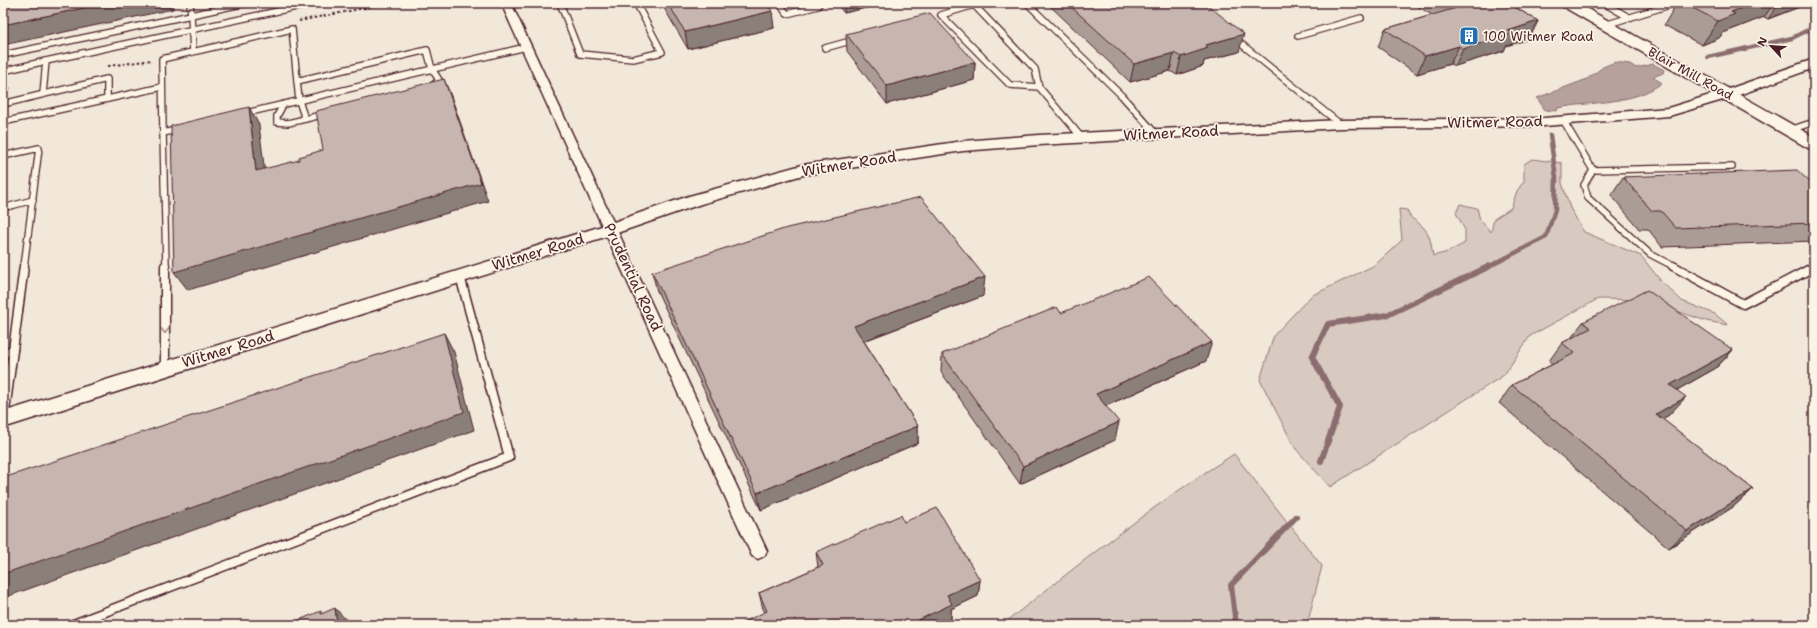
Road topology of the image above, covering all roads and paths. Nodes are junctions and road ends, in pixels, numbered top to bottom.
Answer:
1 (190, 3) edge
2 (246, 3) edge
3 (300, 3) edge
4 (506, 3) edge
5 (560, 3) edge
6 (636, 3) edge
7 (780, 3) edge
8 (816, 3) edge
9 (1027, 3) edge
10 (1592, 3) edge
11 (1604, 3) edge
12 (1676, 3) edge
13 (1572, 6) edge
14 (190, 15) junction
15 (1361, 18) dead end
16 (1630, 18) junction
17 (1605, 25) junction
18 (192, 30) junction
19 (1226, 32) edge
20 (1298, 36) dead end
21 (863, 38) edge
22 (526, 47) junction
23 (825, 48) dead end
24 (193, 51) junction
25 (3, 55) edge
26 (46, 61) junction
27 (1814, 63) edge
28 (432, 69) junction
29 (3, 71) edge
30 (297, 81) junction
31 (162, 87) junction
32 (1039, 87) junction
33 (422, 88) edge
34 (43, 94) junction
35 (1728, 94) junction
36 (107, 99) junction
37 (299, 101) junction
38 (3, 104) edge
39 (283, 105) junction
40 (334, 111) edge
41 (238, 115) edge
42 (305, 119) junction
43 (1563, 120) junction
44 (3, 122) edge
45 (1814, 122) edge
46 (1340, 124) junction
47 (185, 128) edge
48 (1790, 130) junction
49 (163, 133) junction
50 (1156, 134) junction
51 (1082, 138) junction
52 (1814, 144) edge
53 (3, 156) edge
54 (1732, 167) dead end
55 (1593, 170) junction
56 (33, 200) junction
57 (3, 208) edge
58 (611, 229) junction
59 (1814, 267) edge
60 (460, 276) junction
61 (13, 350) junction
62 (3, 353) edge
63 (165, 369) junction
64 (4, 420) edge
65 (758, 551) dead end
66 (71, 625) edge

1 - 14 lane
2 - 14 lane
3 - 18 lane
4 - 22 street, Prudential Road
5 - 6 lane
7 - 8 lane
9 - 50 lane
10 - 13 lane
11 - 16 lane
12 - 16 lane
13 - 17 main road, Blair Mill Road
14 - 18 lane
14 - 25 lane
15 - 20 lane
16 - 17 lane
17 - 35 main road, Blair Mill Road
18 - 24 lane
18 - 26 lane
19 - 46 lane
21 - 23 lane
22 - 28 lane
22 - 58 street, Prudential Road
24 - 30 lane
24 - 31 lane
26 - 29 lane
26 - 34 lane
27 - 35 street, Witmer Road
28 - 30 lane
28 - 33 lane
28 - 37 lane
30 - 37 lane
31 - 36 lane
31 - 49 lane
32 - 32 lane
32 - 51 lane
34 - 36 lane
34 - 38 lane
35 - 43 street, Witmer Road
35 - 48 main road, Blair Mill Road
36 - 44 lane
37 - 39 lane
37 - 42 lane
39 - 41 lane
39 - 42 lane
40 - 42 lane
43 - 46 street, Witmer Road
43 - 55 lane
45 - 48 lane
46 - 50 street, Witmer Road
47 - 49 lane
48 - 52 main road, Blair Mill Road
49 -> 63 lane
50 - 51 street, Witmer Road
51 - 58 street, Witmer Road
53 - 56 lane
54 - 55 lane
55 - 59 lane
56 - 57 lane
56 - 61 lane
58 - 60 street, Witmer Road
58 - 65 street, Prudential Road
60 - 63 street, Witmer Road
60 - 66 lane
61 - 62 lane
61 - 64 lane
63 - 64 street, Witmer Road

